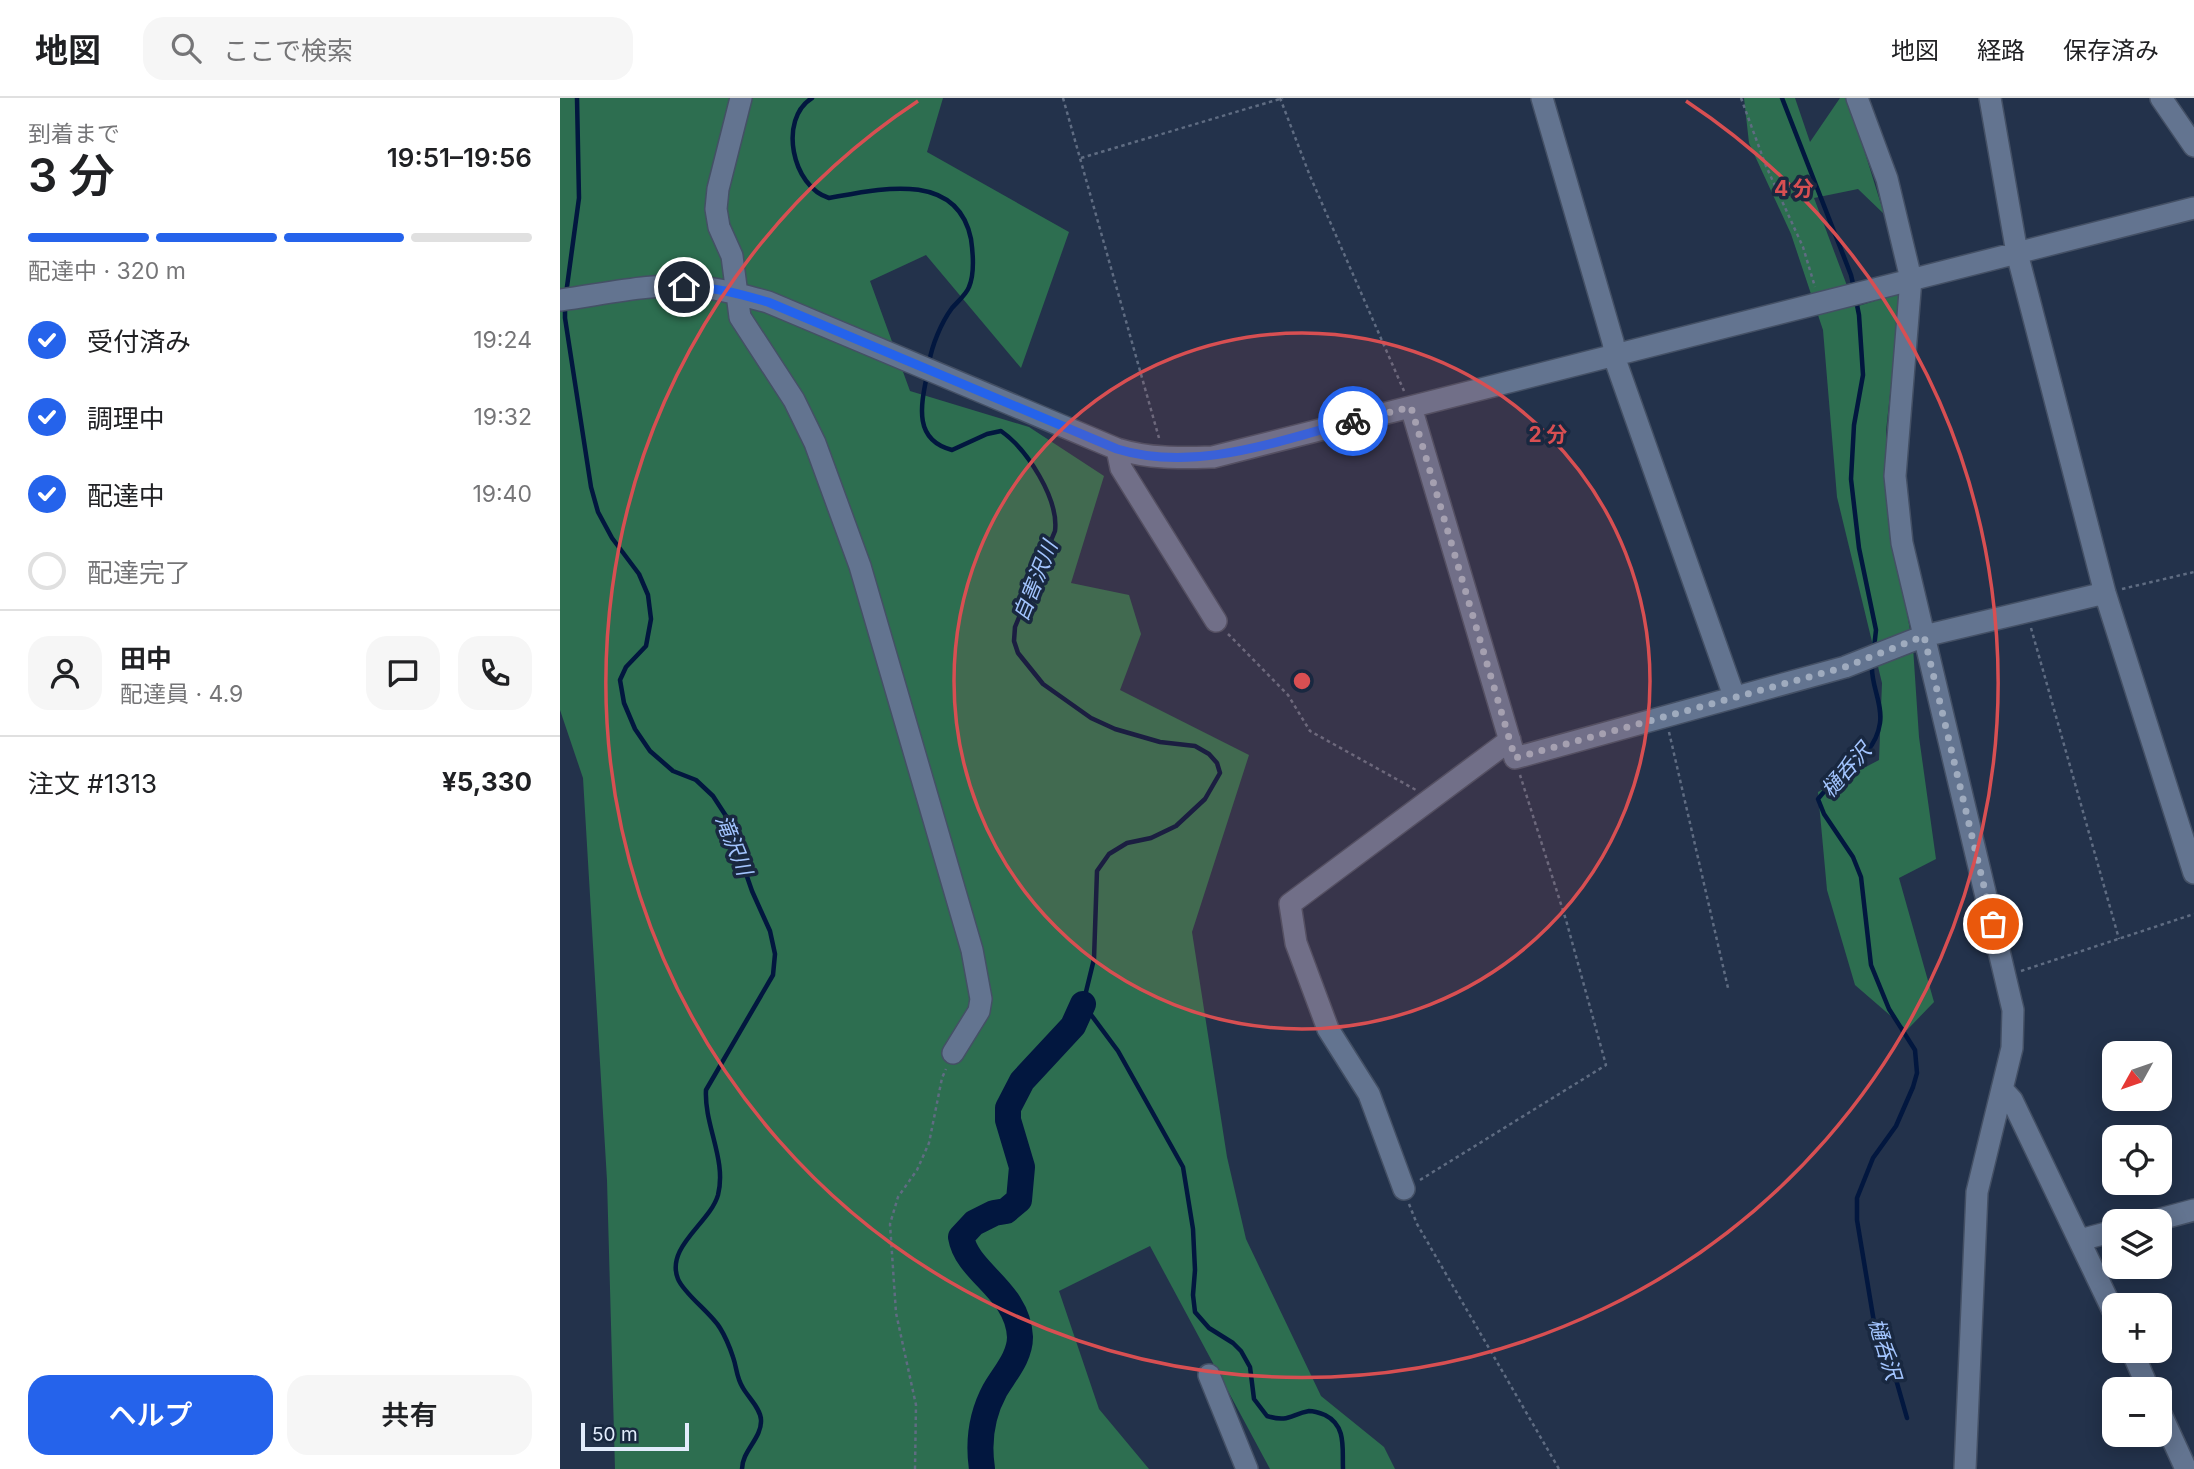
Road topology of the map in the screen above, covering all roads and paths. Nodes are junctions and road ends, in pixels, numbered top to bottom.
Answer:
1 (741, 98) edge
2 (1063, 98) edge
3 (1281, 98) edge
4 (1542, 98) edge
5 (1741, 98) edge
6 (1857, 98) edge
7 (1990, 98) edge
8 (2161, 98) edge
9 (2194, 146) edge
10 (1081, 158) junction
11 (2194, 208) edge
12 (2017, 253) junction
13 (1911, 279) junction
14 (737, 293) junction
15 (560, 300) edge
16 (1820, 302) junction
17 (1615, 354) junction
18 (1411, 407) junction
19 (1117, 449) junction
20 (1163, 459) junction
21 (2194, 572) edge
22 (2105, 593) junction
23 (2026, 611) junction
24 (1216, 621) joint
25 (1924, 636) junction
26 (1734, 696) junction
27 (1665, 716) junction
28 (1513, 749) junction
29 (1432, 799) junction
30 (2194, 873) edge
31 (2194, 914) edge
32 (2119, 939) junction
33 (2005, 977) junction
34 (1728, 988) dead end
35 (953, 1053) joint
36 (2002, 1089) junction
37 (1404, 1189) junction
38 (2194, 1210) edge
39 (2172, 1216) edge
40 (2102, 1234) edge
41 (2080, 1240) junction
42 (2105, 1293) edge
43 (1209, 1376) dead end
44 (2172, 1438) edge
45 (915, 1469) edge
46 (1247, 1469) edge
47 (1559, 1469) edge
48 (1965, 1469) edge
49 (2186, 1469) edge

1 - 14 street
2 - 10 path
3 - 10 path
3 - 18 path
4 - 17 street
5 - 16 path
6 - 13 street
7 - 12 street
8 - 9 street
10 - 20 path
11 - 12 street
12 - 13 street
12 - 22 street
13 - 16 street
13 - 25 street
14 - 15 street
14 - 19 street
14 - 35 street
16 - 17 street
17 - 18 street
17 - 26 street
18 - 20 street
18 - 28 street
19 - 20 street
19 - 24 street
21 - 22 path
22 - 23 street
22 - 30 street
23 - 25 street
23 - 32 path
24 - 29 path
25 - 26 street
25 - 33 street
26 - 27 street
27 - 28 street
27 - 34 path
28 - 29 street
28 - 37 path
29 - 37 street
31 - 32 path
32 - 33 path
33 - 36 street
35 - 45 path
36 - 41 street
36 - 48 street
37 - 47 path
38 - 39 street
40 - 41 street
41 - 42 street
43 - 46 street
44 - 49 street

